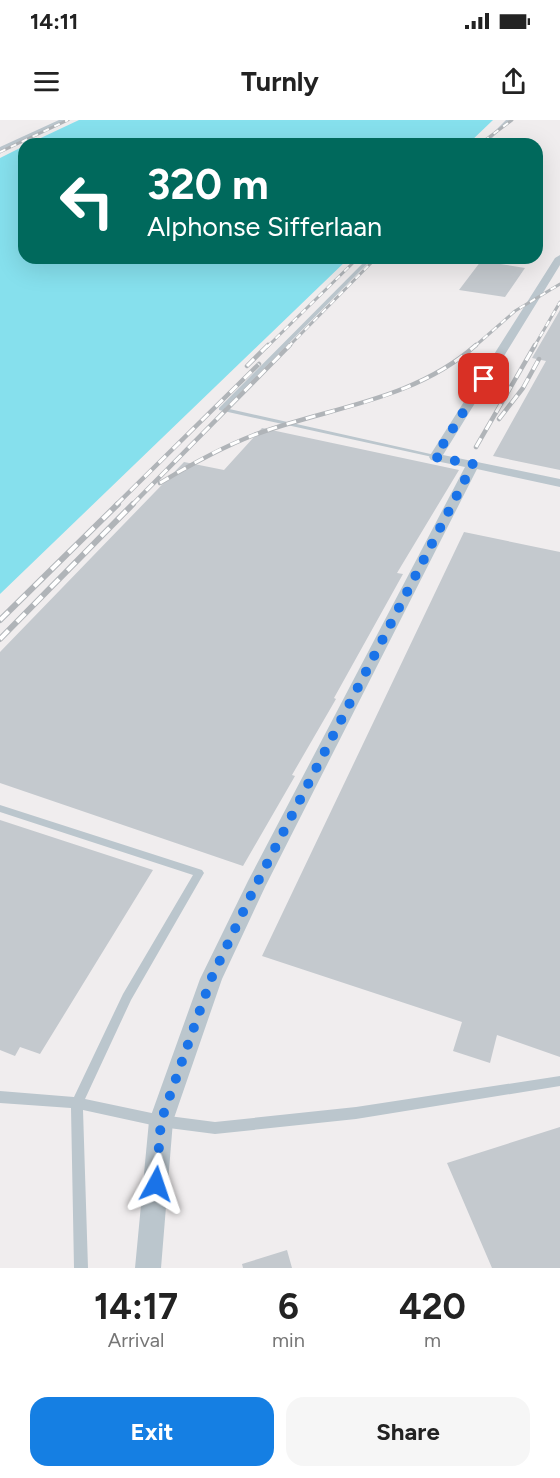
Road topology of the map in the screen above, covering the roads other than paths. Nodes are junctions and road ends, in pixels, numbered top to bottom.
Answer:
1 (64, 120) edge
2 (508, 120) edge
3 (26, 138) edge
4 (490, 138) edge
5 (18, 142) edge
6 (0, 150) edge
7 (560, 258) edge
8 (365, 264) edge
9 (435, 457) junction
10 (473, 464) junction
11 (560, 483) edge
12 (0, 808) edge
13 (560, 1081) edge
14 (0, 1097) edge
15 (77, 1103) junction
16 (161, 1121) junction
17 (81, 1268) edge
18 (148, 1268) edge

1 - 3 street
2 - 4 lane
5 - 6 street
7 - 9 street
8 - 9 lane
9 - 10 street
10 - 11 street
10 - 16 street
12 - 15 lane
13 - 16 lane
14 - 15 lane
15 - 16 lane
15 - 17 lane
16 - 18 street

